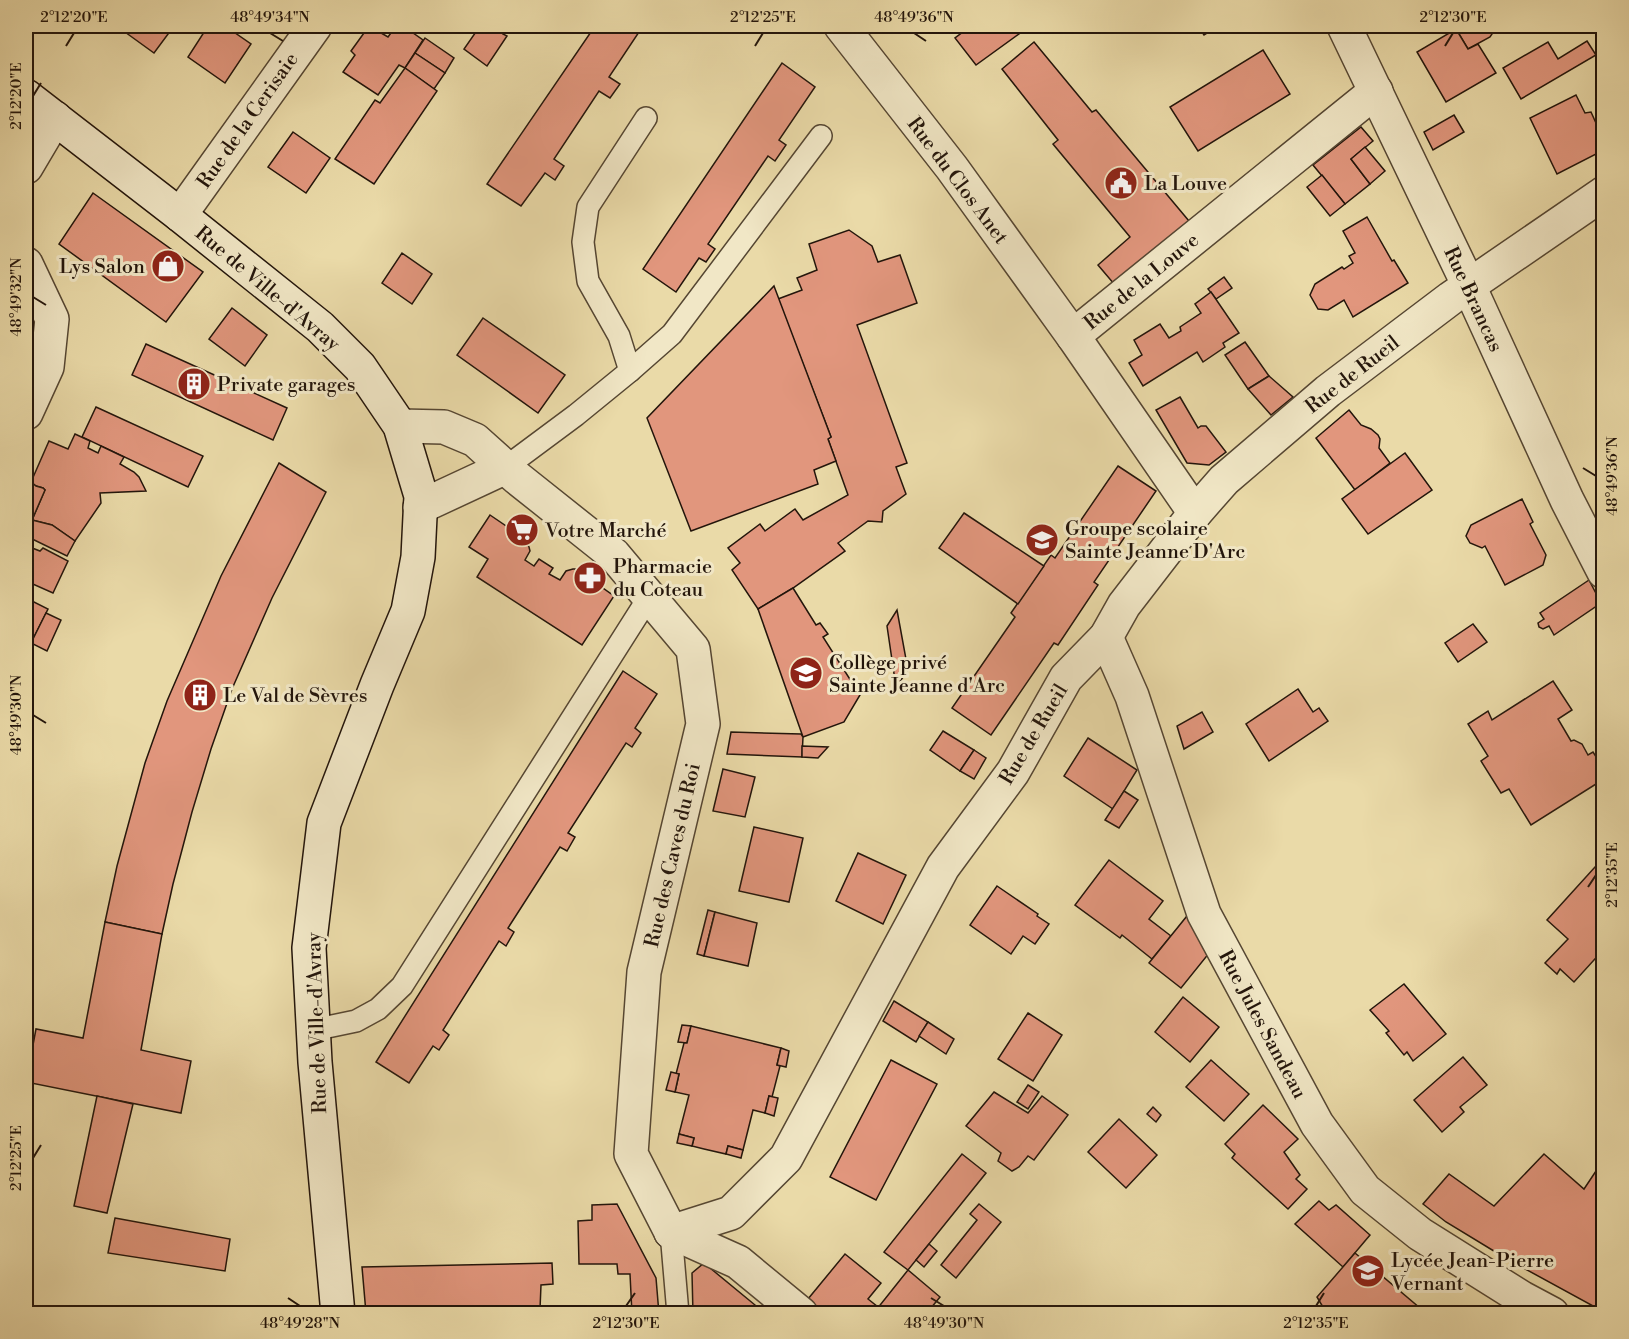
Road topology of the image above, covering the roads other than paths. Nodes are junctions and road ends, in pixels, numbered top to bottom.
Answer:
1 (315, 26) edge
2 (841, 26) edge
3 (1344, 26) edge
4 (1376, 91) junction
5 (26, 96) edge
6 (55, 118) junction
7 (646, 118) dead end
8 (821, 136) dead end
9 (26, 167) edge
10 (1604, 192) edge
11 (180, 215) junction
12 (26, 264) edge
13 (1469, 286) junction
14 (1073, 336) junction
15 (630, 371) junction
16 (26, 413) edge
17 (400, 426) junction
18 (506, 467) junction
19 (420, 507) junction
20 (1195, 513) junction
21 (1604, 572) edge
22 (649, 597) junction
23 (1106, 637) junction
24 (313, 1030) junction
25 (670, 1232) junction
26 (338, 1314) edge
27 (678, 1314) edge
28 (801, 1314) edge
29 (1552, 1314) edge

1 - 11 street, Rue de la Cerisaie
2 - 14 street, Rue du Clos Anet
3 - 4 street, Rue Brancas
4 - 13 street, Rue Brancas
4 - 14 street, Rue de la Louve
5 - 6 street, Rue de Ville-d'Avray
6 - 9 street
6 - 11 street, Rue de Ville-d'Avray
7 - 15 lane
8 - 15 lane
10 - 13 street, Rue de Rueil
11 - 17 street, Rue de Ville-d'Avray
12 - 16 street
13 - 20 street, Rue de Rueil
13 - 21 street, Rue Brancas
14 - 20 street, Rue de la Louve
15 - 18 lane
17 - 18 street, Rue des Caves du Roi
17 - 19 street, Rue de Ville-d'Avray
18 - 19 street
18 - 22 street, Rue des Caves du Roi
19 - 24 street, Rue de Ville-d'Avray
20 - 23 street, Rue de Rueil
22 - 24 lane
22 - 25 street, Rue des Caves du Roi
23 - 25 street, Rue de Rueil
23 - 29 street, Rue Jules Sandeau
24 - 26 street, Rue de Ville-d'Avray
25 - 27 lane, Rue des Caves du Roi
25 - 28 street

